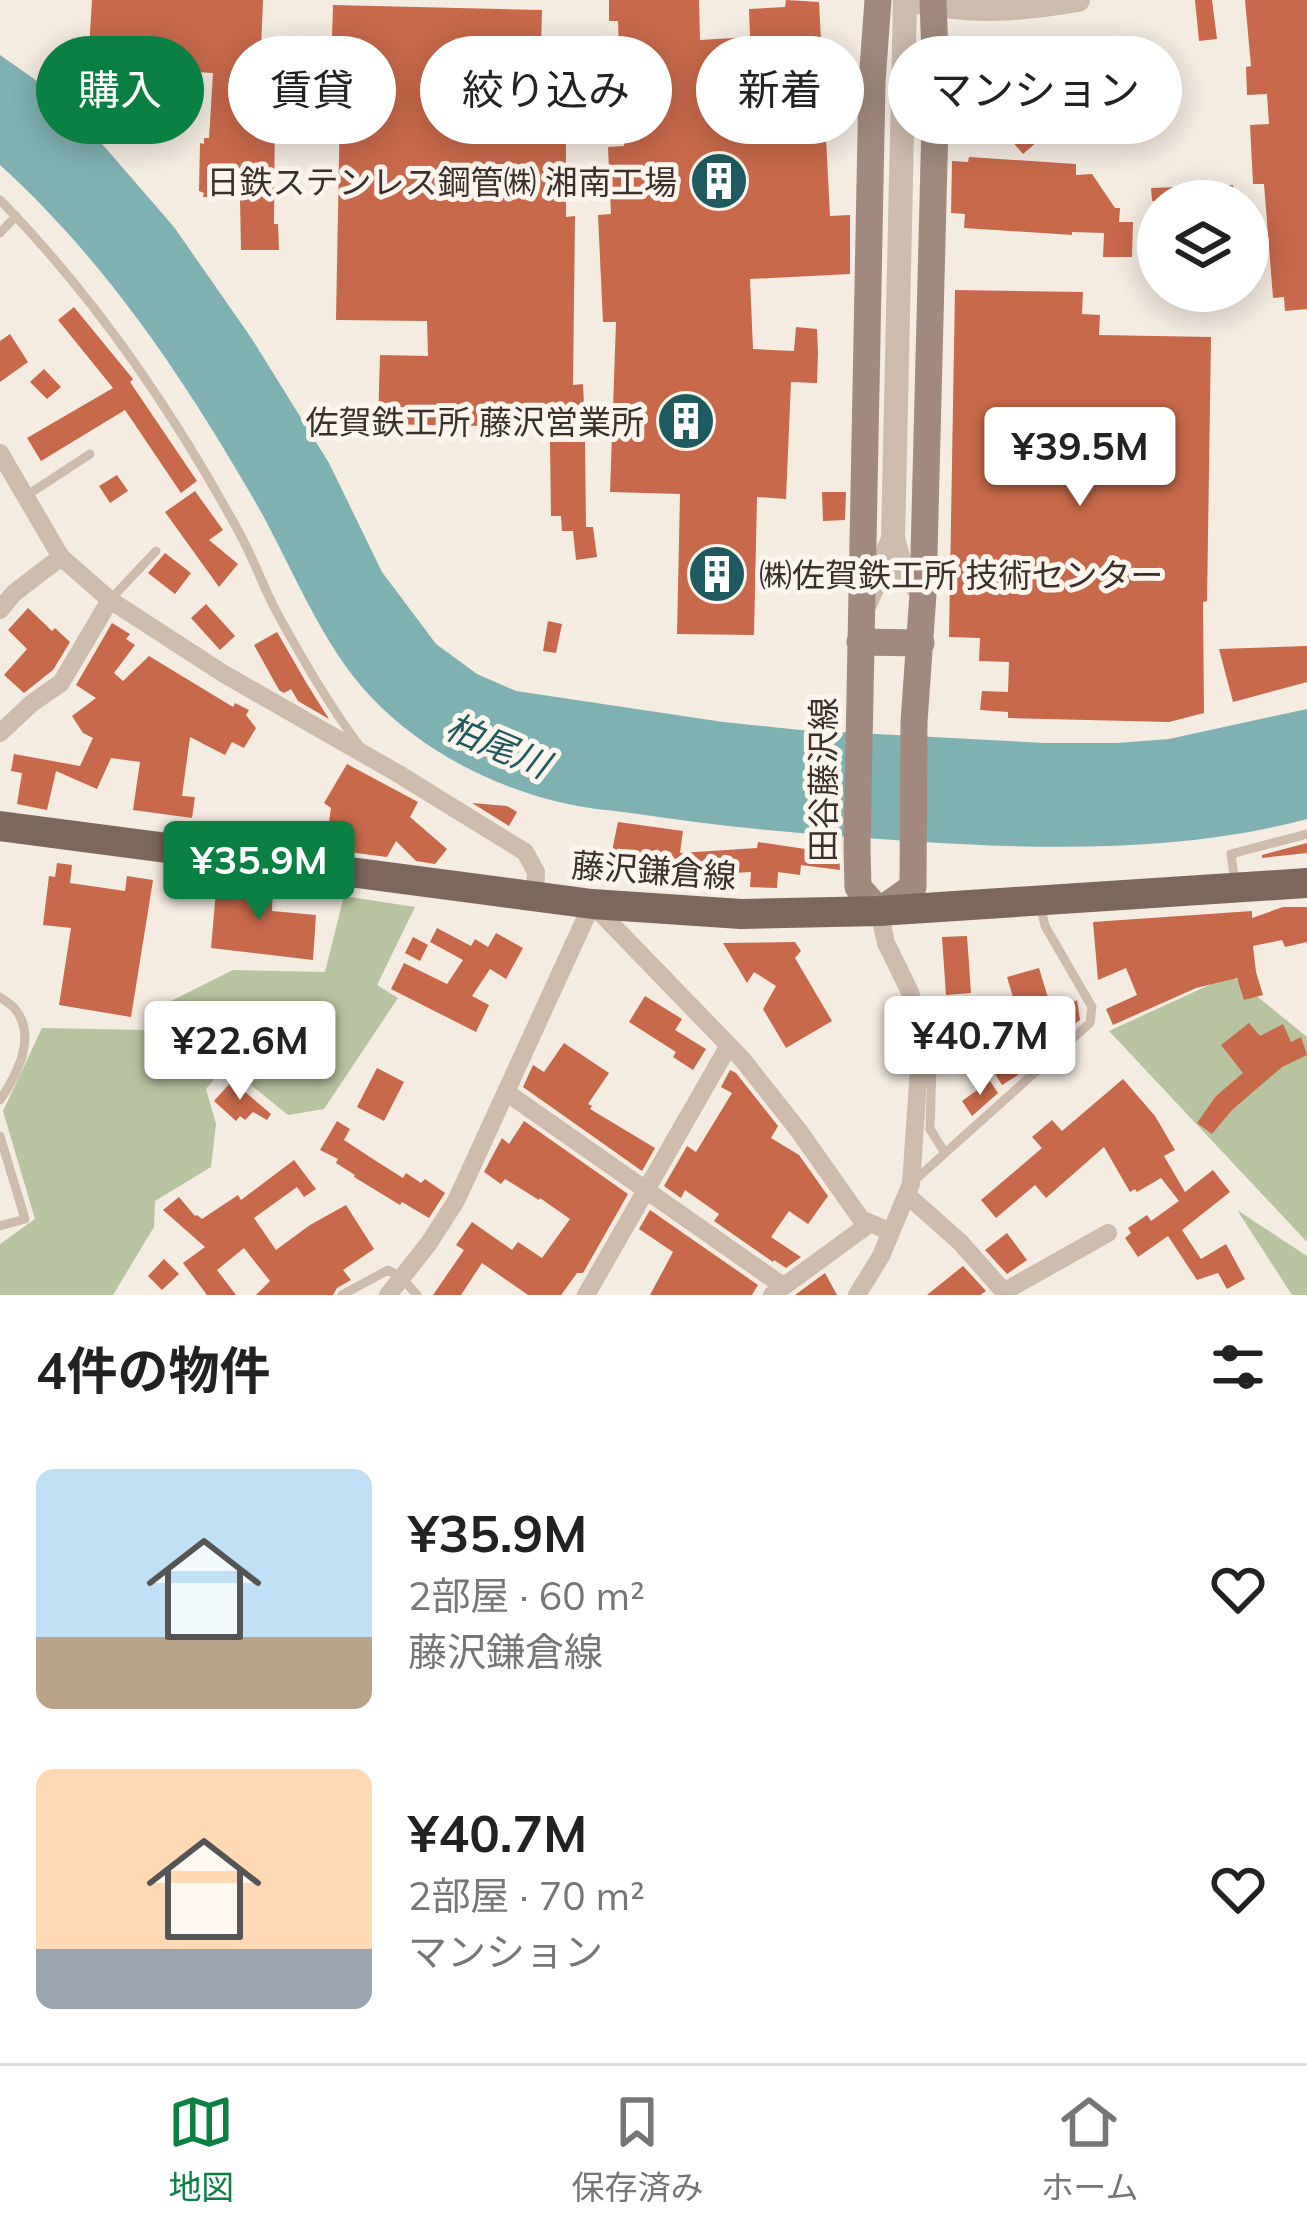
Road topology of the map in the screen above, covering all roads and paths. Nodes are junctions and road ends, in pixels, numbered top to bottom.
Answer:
1 (878, 0) edge
2 (904, 0) edge
3 (933, 0) edge
4 (1078, 0) edge
5 (0, 200) edge
6 (16, 216) junction
7 (0, 232) edge
8 (0, 453) edge
9 (90, 454) dead end
10 (26, 496) junction
11 (893, 539) junction
12 (156, 551) dead end
13 (61, 556) junction
14 (923, 594) junction
15 (110, 601) junction
16 (0, 610) edge
17 (861, 628) junction
18 (921, 644) junction
19 (0, 733) edge
20 (365, 755) junction
21 (0, 826) edge
22 (1307, 834) edge
23 (1307, 883) edge
24 (1236, 888) junction
25 (535, 896) junction
26 (1040, 900) junction
27 (592, 904) junction
28 (879, 911) junction
29 (0, 997) edge
30 (728, 1047) junction
31 (932, 1065) dead end
32 (506, 1092) junction
33 (0, 1100) edge
34 (0, 1136) edge
35 (945, 1154) junction
36 (649, 1189) junction
37 (909, 1190) junction
38 (868, 1224) junction
39 (0, 1226) edge
40 (891, 1232) junction
41 (1108, 1233) dead end
42 (401, 1277) junction
43 (778, 1290) edge
44 (1006, 1293) edge
45 (342, 1295) edge
46 (388, 1295) edge
47 (417, 1295) edge
48 (586, 1295) edge
49 (857, 1295) edge

1 - 17 main road, 田谷藤沢線
2 - 4 street
2 - 11 street
3 - 14 main road
5 - 6 lane
6 - 7 lane
6 - 20 lane
8 - 10 street
9 - 10 lane
10 - 13 street
11 - 14 street
11 - 17 street
12 - 15 lane
13 - 15 street
13 - 16 street
14 - 18 main road
15 - 19 street
15 - 20 street
17 - 18 main road
17 - 28 main road, 田谷藤沢線
18 - 28 main road
20 - 25 street
21 - 25 main road, 藤沢鎌倉線
22 - 24 lane
23 - 24 main road, 藤沢鎌倉線
24 - 26 main road, 藤沢鎌倉線
25 - 27 main road, 藤沢鎌倉線
26 - 28 main road, 藤沢鎌倉線
26 - 35 lane
27 - 28 main road, 藤沢鎌倉線
27 - 30 street
27 - 32 street
28 - 37 street
29 - 33 lane
30 - 36 street
30 - 38 street
31 - 35 lane
32 - 36 street
32 - 42 street
34 - 39 lane
35 - 37 lane
36 - 43 street
36 - 48 street
37 - 40 street
37 - 44 street
38 - 40 street
38 - 43 street
40 - 49 street
41 - 44 street
42 - 45 lane
42 - 46 street
42 - 47 lane

